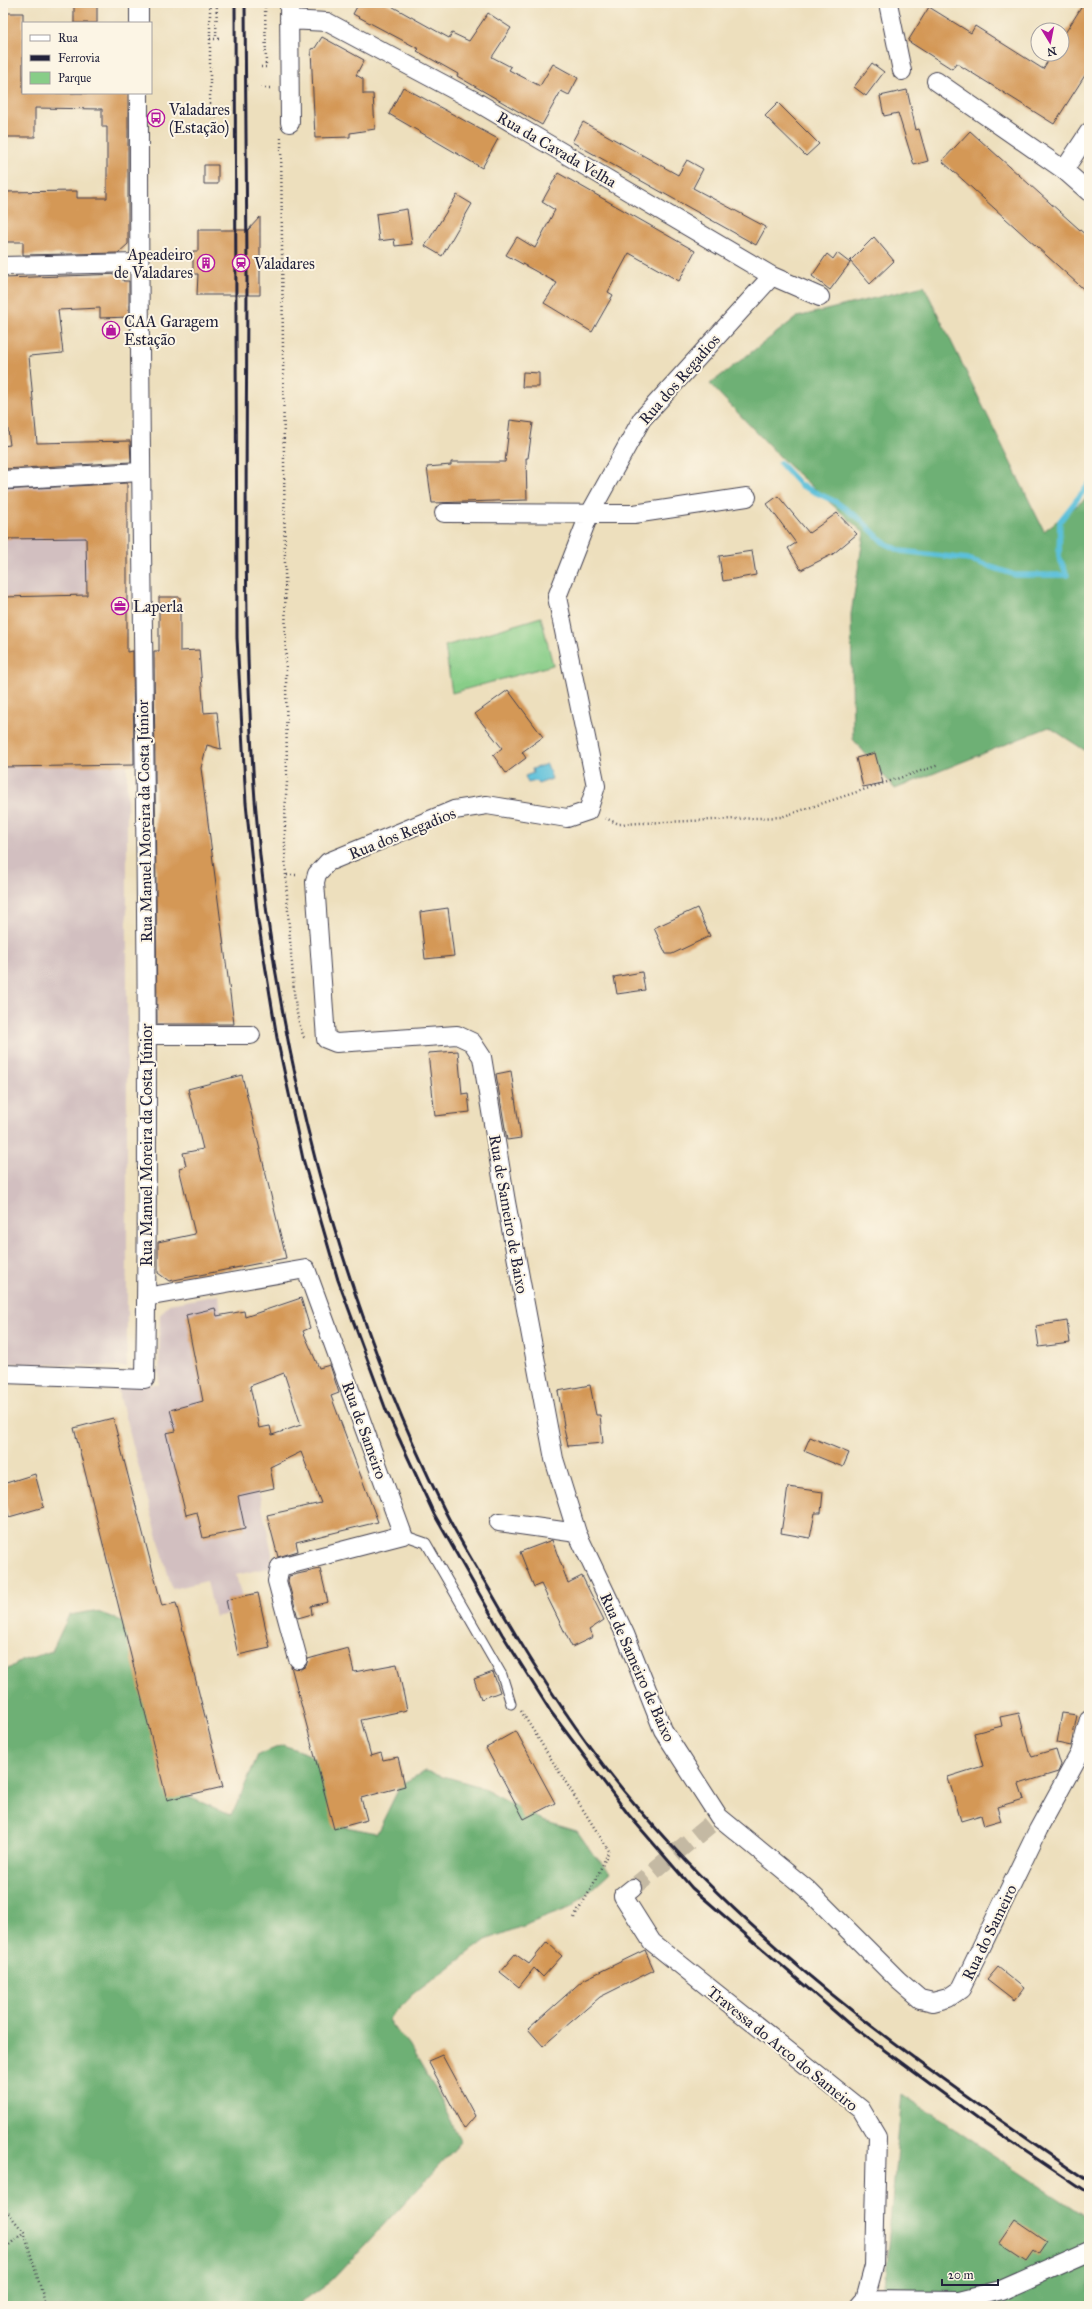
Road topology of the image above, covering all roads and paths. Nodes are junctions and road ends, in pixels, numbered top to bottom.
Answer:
1 (139, 3) edge
2 (210, 3) edge
3 (217, 3) edge
4 (265, 3) edge
5 (888, 3) edge
6 (289, 11) edge
7 (139, 22) edge
8 (210, 39) junction
9 (261, 67) dead end
10 (902, 70) dead end
11 (936, 81) dead end
12 (261, 88) dead end
13 (272, 88) dead end
14 (139, 94) edge
15 (220, 117) dead end
16 (285, 129) joint
17 (1089, 132) edge
18 (1064, 170) junction
19 (1089, 192) edge
20 (138, 263) junction
21 (3, 266) edge
22 (772, 276) junction
23 (820, 296) dead end
24 (140, 472) junction
25 (3, 480) edge
26 (747, 497) dead end
27 (444, 513) dead end
28 (589, 515) junction
29 (939, 765) dead end
30 (588, 811) junction
31 (146, 1035) junction
32 (251, 1035) dead end
33 (304, 1037) dead end
34 (326, 1039) joint
35 (146, 1297) junction
36 (3, 1374) edge
37 (499, 1522) dead end
38 (577, 1533) junction
39 (403, 1535) junction
40 (298, 1659) dead end
41 (511, 1704) joint
42 (1089, 1719) edge
43 (716, 1820) joint
44 (628, 1892) dead end
45 (574, 1918) dead end
46 (3, 2207) edge
47 (24, 2232) junction
48 (3, 2250) edge
49 (1089, 2251) edge
50 (862, 2303) edge
51 (46, 2306) edge

1 - 7 street
2 - 8 path
3 - 8 path
4 - 9 path
5 - 10 street
6 - 16 street
6 - 22 street, Rua da Cavada Velha
8 - 15 path
11 - 18 street
12 - 13 path
14 - 20 street, Rua Manuel Moreira da Costa Júnior
16 - 33 path
17 - 18 street
18 - 19 street
20 - 21 street
20 - 24 street, Rua Manuel Moreira da Costa Júnior
22 - 23 street, Rua da Cavada Velha
22 - 28 street, Rua dos Regadios
24 - 25 street
24 - 31 street, Rua Manuel Moreira da Costa Júnior
26 - 28 street
27 - 28 street
28 - 30 street, Rua dos Regadios
29 - 30 path
30 - 34 street, Rua dos Regadios
31 - 32 street
31 - 35 street, Rua Manuel Moreira da Costa Júnior
34 - 38 street, Rua de Sameiro de Baixo
35 - 36 street, Rua Manuel Moreira da Costa Júnior
35 - 39 street, Rua de Sameiro
37 - 38 street
38 - 43 street, Rua de Sameiro de Baixo
39 - 40 street
39 - 41 lane
41 - 45 path
42 - 43 street, Rua do Sameiro
44 - 50 street, Travessa do Arco do Sameiro
46 - 47 path
47 - 48 path
47 - 51 path
49 - 50 street

